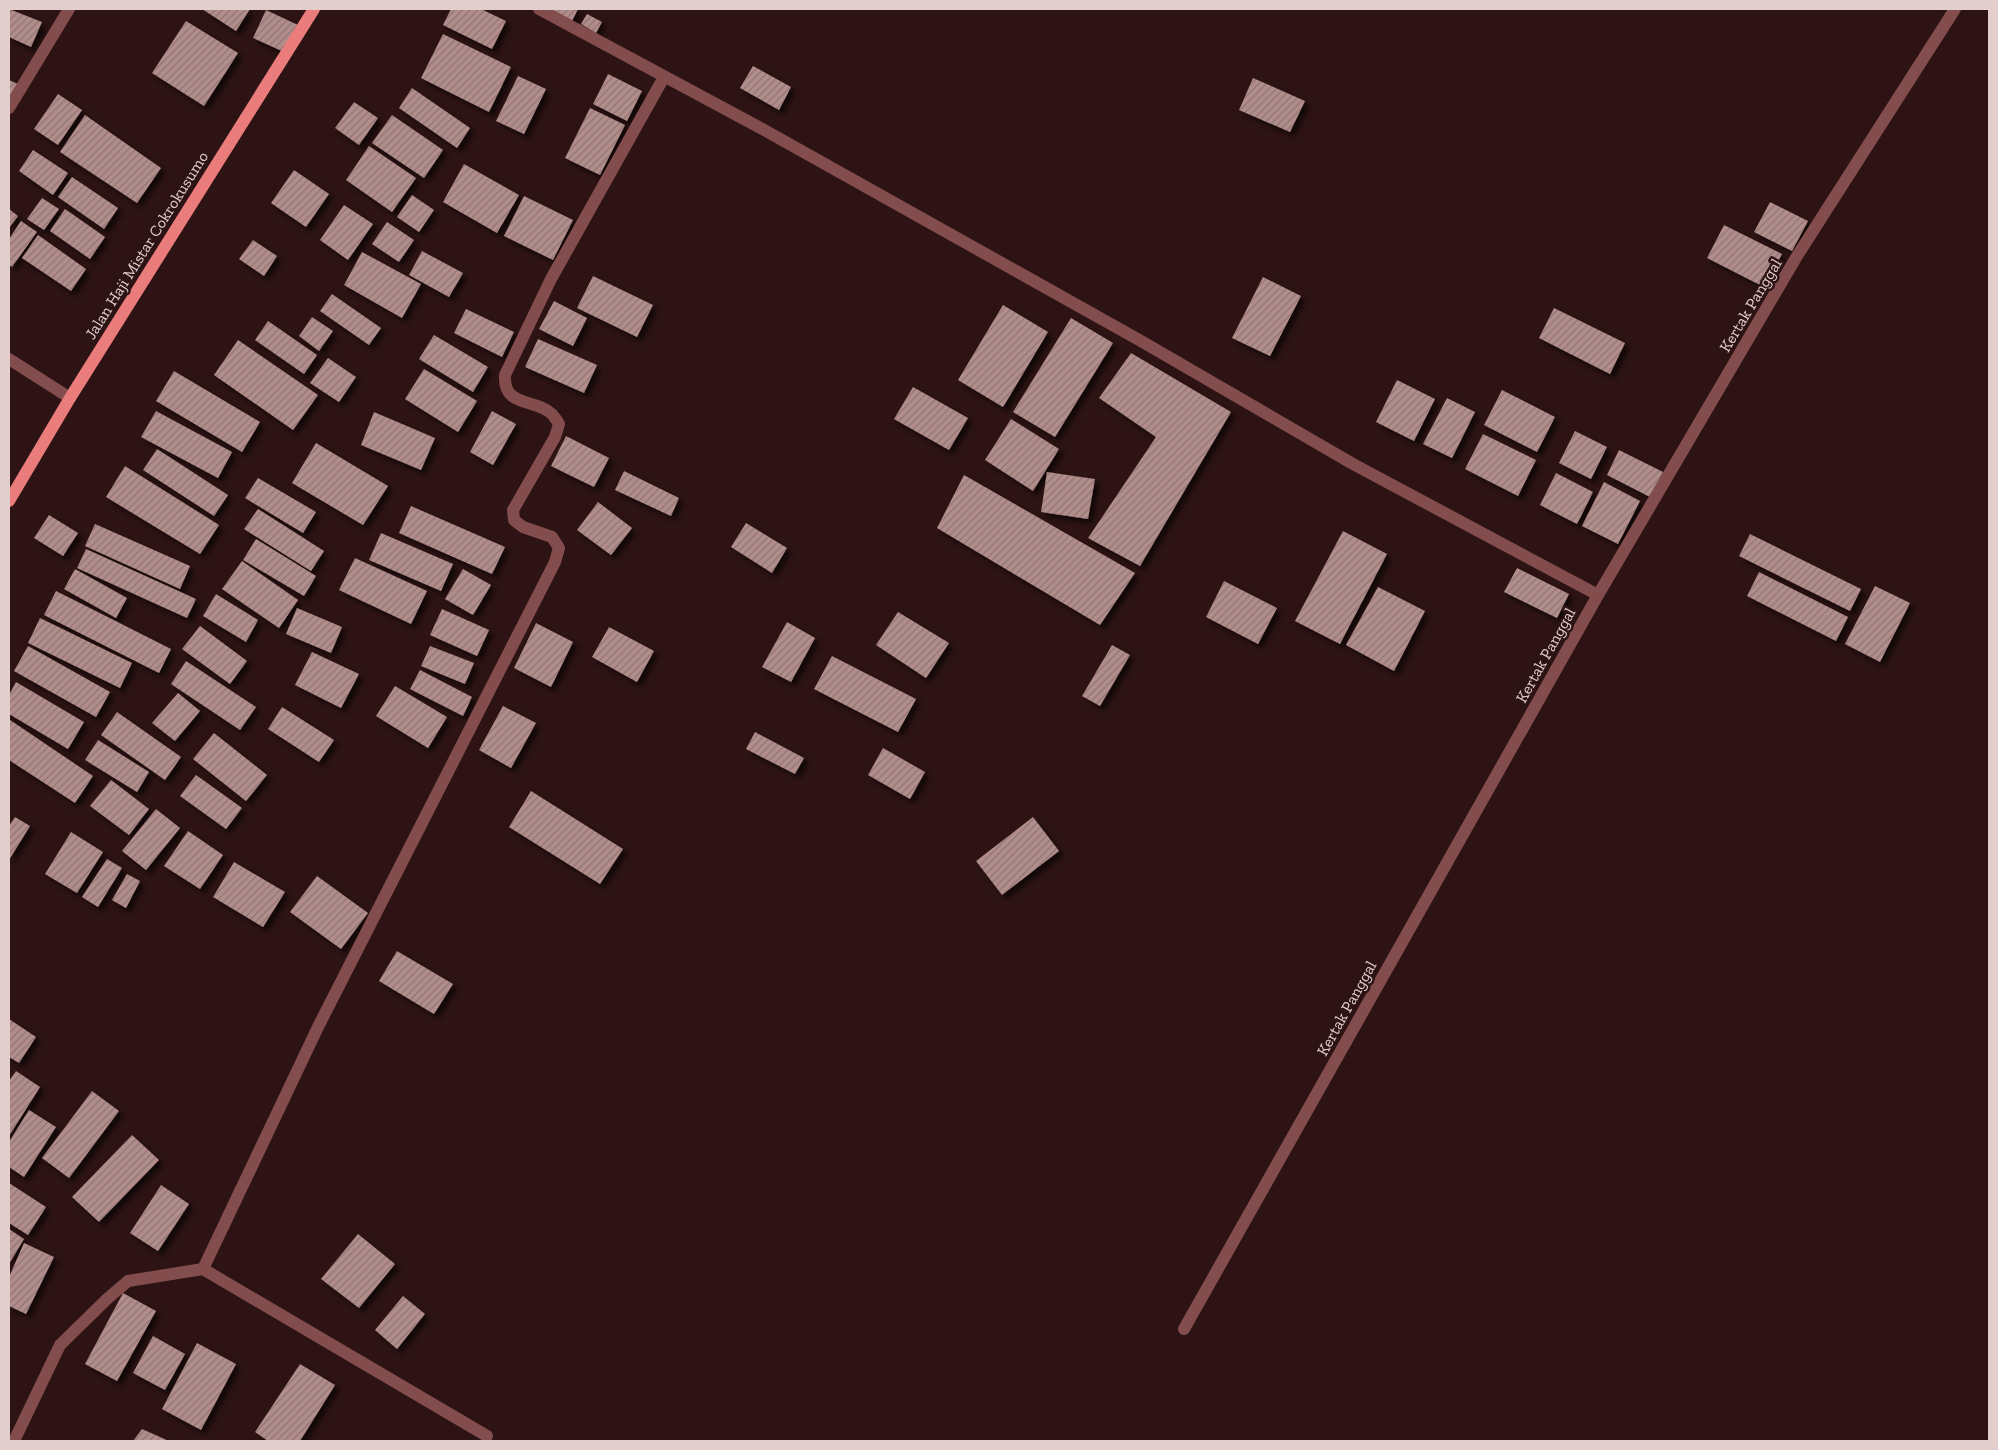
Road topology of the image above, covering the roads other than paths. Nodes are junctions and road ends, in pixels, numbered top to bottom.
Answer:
1 (68, 9) edge
2 (314, 9) edge
3 (539, 9) edge
4 (1955, 9) edge
5 (664, 77) junction
6 (9, 108) edge
7 (9, 358) edge
8 (70, 398) junction
9 (9, 501) edge
10 (1598, 595) junction
11 (203, 1269) junction
12 (1184, 1329) dead end
13 (487, 1436) dead end
14 (14, 1441) edge

1 - 6 street
2 - 8 main road, Jalan Haji Mistar Cokrokusumo
3 - 5 street
4 - 10 street, Kertak Panggal
5 - 10 street
5 - 11 street
7 - 8 street
8 - 9 main road, Jalan Haji Mistar Cokrokusumo
10 - 12 street, Kertak Panggal
11 - 13 street
11 - 14 street

